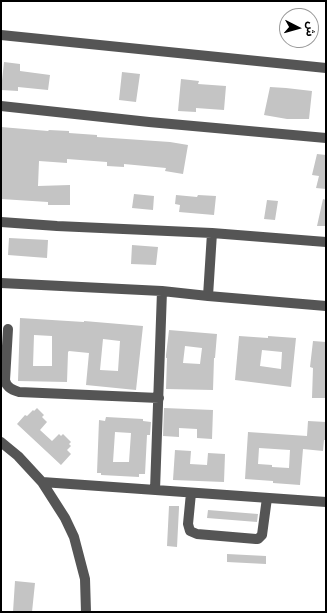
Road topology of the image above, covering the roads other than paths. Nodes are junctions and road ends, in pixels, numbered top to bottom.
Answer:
1 (1, 35) edge
2 (326, 68) edge
3 (1, 106) edge
4 (326, 138) edge
5 (1, 222) edge
6 (212, 233) junction
7 (326, 242) edge
8 (1, 283) edge
9 (162, 291) junction
10 (208, 296) junction
11 (326, 306) edge
12 (8, 329) dead end
13 (159, 398) junction
14 (1, 442) edge
15 (42, 482) junction
16 (155, 490) junction
17 (191, 493) junction
18 (267, 498) junction
19 (326, 502) edge
20 (86, 612) edge

1 - 2 street
3 - 4 street
5 - 6 street
6 - 7 street
6 - 10 street
8 - 9 street
9 - 10 street
9 - 13 street
10 - 11 street
12 - 13 street
13 - 16 street
14 - 15 street
15 - 16 street
15 - 20 street
16 - 17 street
17 - 18 street
17 - 18 street
18 - 19 street

